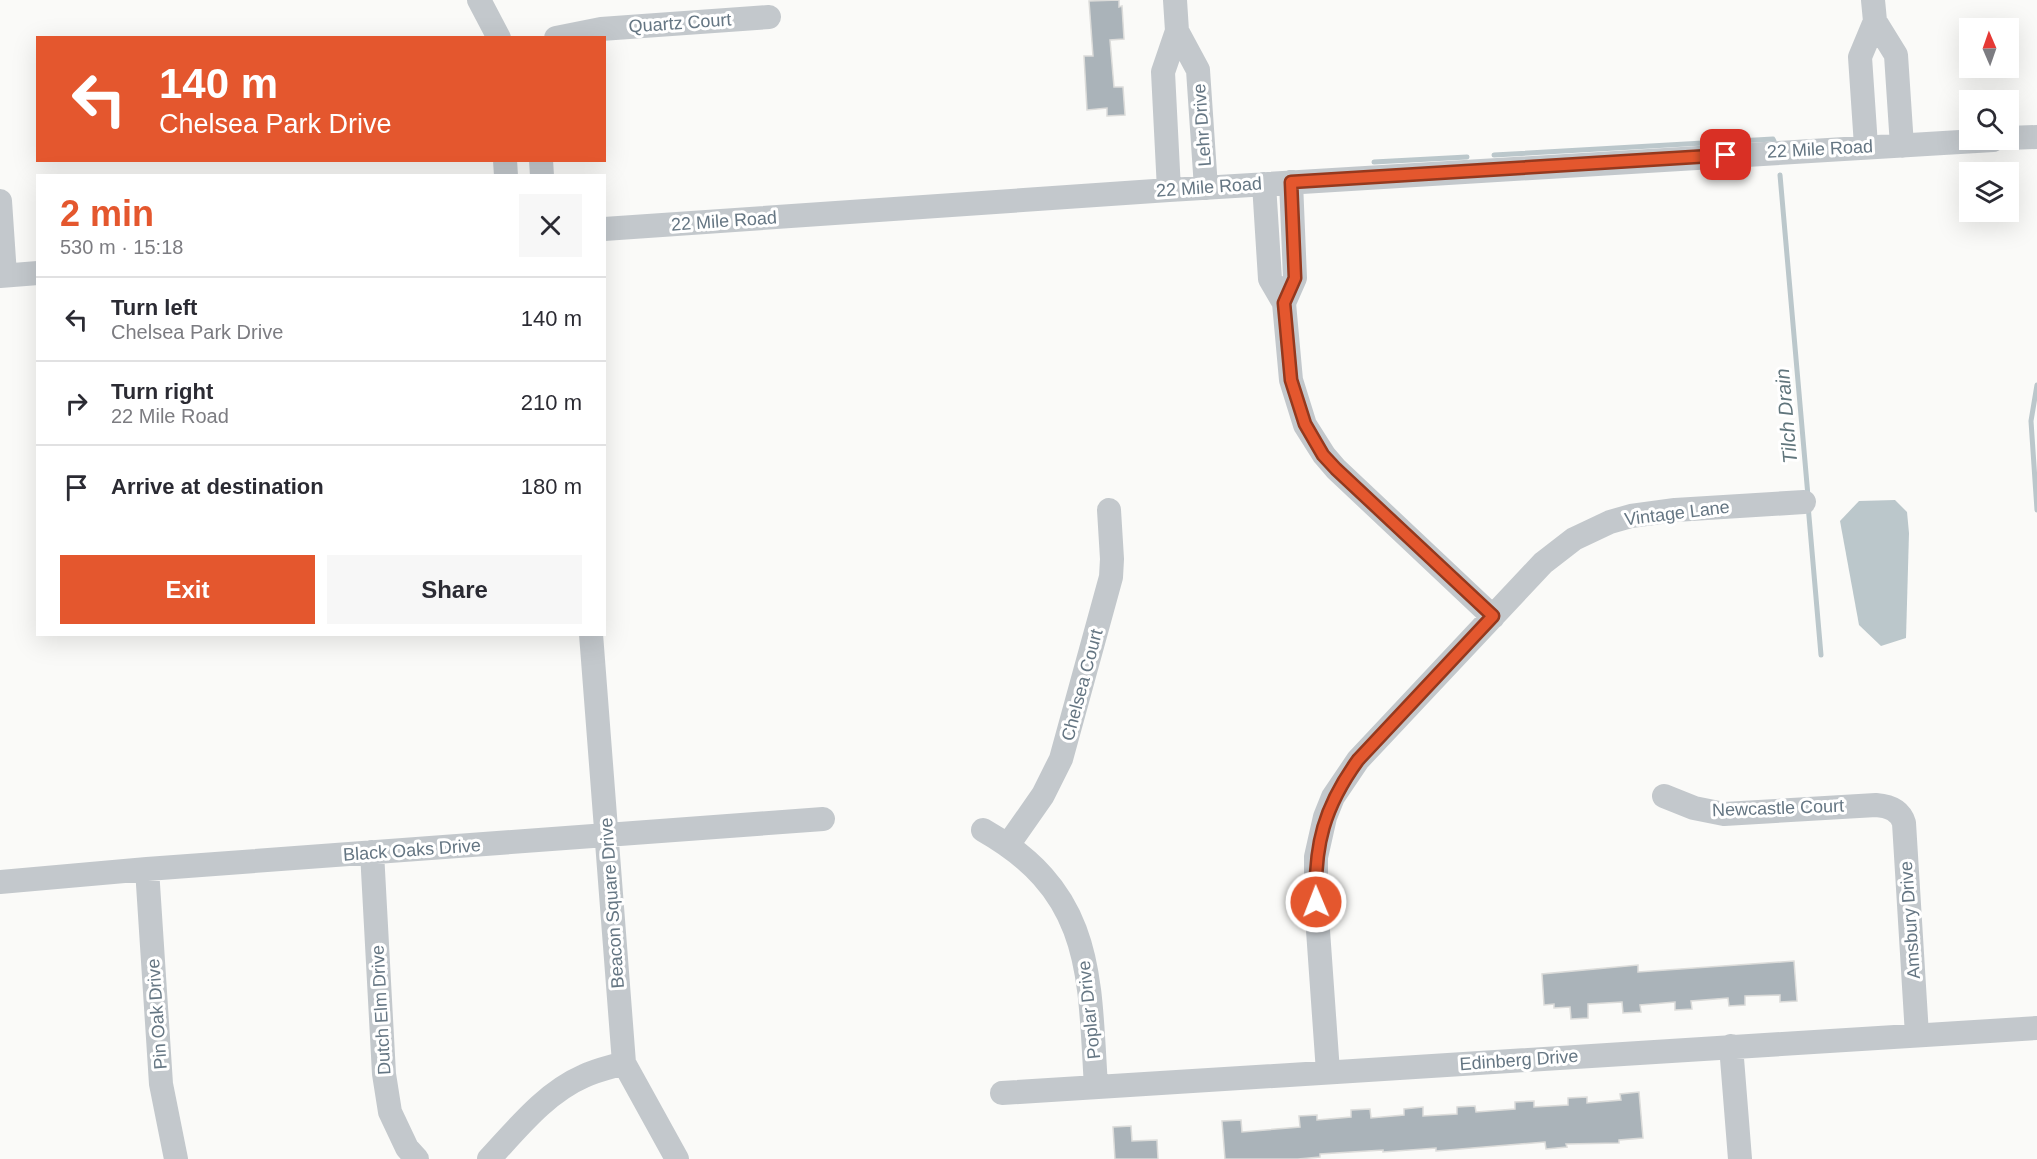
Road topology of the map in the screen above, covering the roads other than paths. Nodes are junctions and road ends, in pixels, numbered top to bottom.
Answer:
1 (478, 0) edge
2 (1175, 0) edge
3 (1874, 10) edge
4 (769, 17) dead end
5 (1177, 31) junction
6 (498, 36) edge
7 (566, 36) edge
8 (2037, 136) edge
9 (2019, 137) edge
10 (1959, 142) edge
11 (1866, 146) junction
12 (1902, 146) junction
13 (1291, 182) junction
14 (1264, 184) junction
15 (1206, 188) junction
16 (1170, 190) junction
17 (0, 201) edge
18 (606, 229) edge
19 (36, 273) edge
20 (2, 276) edge
21 (1284, 303) junction
22 (1803, 502) dead end
23 (1109, 510) dead end
24 (1493, 616) junction
25 (591, 636) edge
26 (1664, 796) dead end
27 (1895, 809) joint
28 (823, 819) dead end
29 (983, 830) dead end
30 (608, 836) junction
31 (1008, 845) junction
32 (372, 852) junction
33 (147, 869) junction
34 (0, 882) edge
35 (2037, 1028) edge
36 (1917, 1035) junction
37 (1731, 1046) junction
38 (624, 1063) junction
39 (1328, 1072) junction
40 (1096, 1087) junction
41 (1002, 1093) dead end
42 (176, 1159) edge
43 (417, 1159) edge
44 (489, 1159) edge
45 (677, 1159) edge
46 (1740, 1159) edge

1 - 6 street
2 - 5 street, Lehr Drive
3 - 11 street
3 - 12 street
4 - 7 street, Quartz Court
5 - 15 street, Lehr Drive
5 - 16 street, Lehr Drive
8 - 9 street
10 - 12 street, 22 Mile Road
11 - 12 street, 22 Mile Road
11 - 13 street, 22 Mile Road
13 - 14 street, 22 Mile Road
13 - 21 street
14 - 15 street, 22 Mile Road
14 - 21 street
15 - 16 street, 22 Mile Road
16 - 18 street, 22 Mile Road
17 - 20 street
19 - 20 street
21 - 24 street
22 - 24 street, Vintage Lane
23 - 31 street, Chelsea Court
24 - 39 street, Vintage Lane
25 - 30 street, Beacon Square Drive
26 - 27 street, Newcastle Court
27 - 36 street, Amsbury Drive
28 - 30 street, Black Oaks Drive
29 - 31 street, Poplar Drive
30 - 32 street, Black Oaks Drive
30 - 38 street, Beacon Square Drive
31 - 40 street, Poplar Drive
32 - 33 street, Black Oaks Drive
32 - 43 street, Dutch Elm Drive
33 - 34 street, Black Oaks Drive
33 - 42 street, Pin Oak Drive
35 - 36 street, Edinberg Drive
36 - 37 street, Edinberg Drive
37 - 39 street, Edinberg Drive
37 - 46 street
38 - 44 street
38 - 45 street, Beacon Square Drive
39 - 40 street, Edinberg Drive
40 - 41 street, Edinberg Drive

